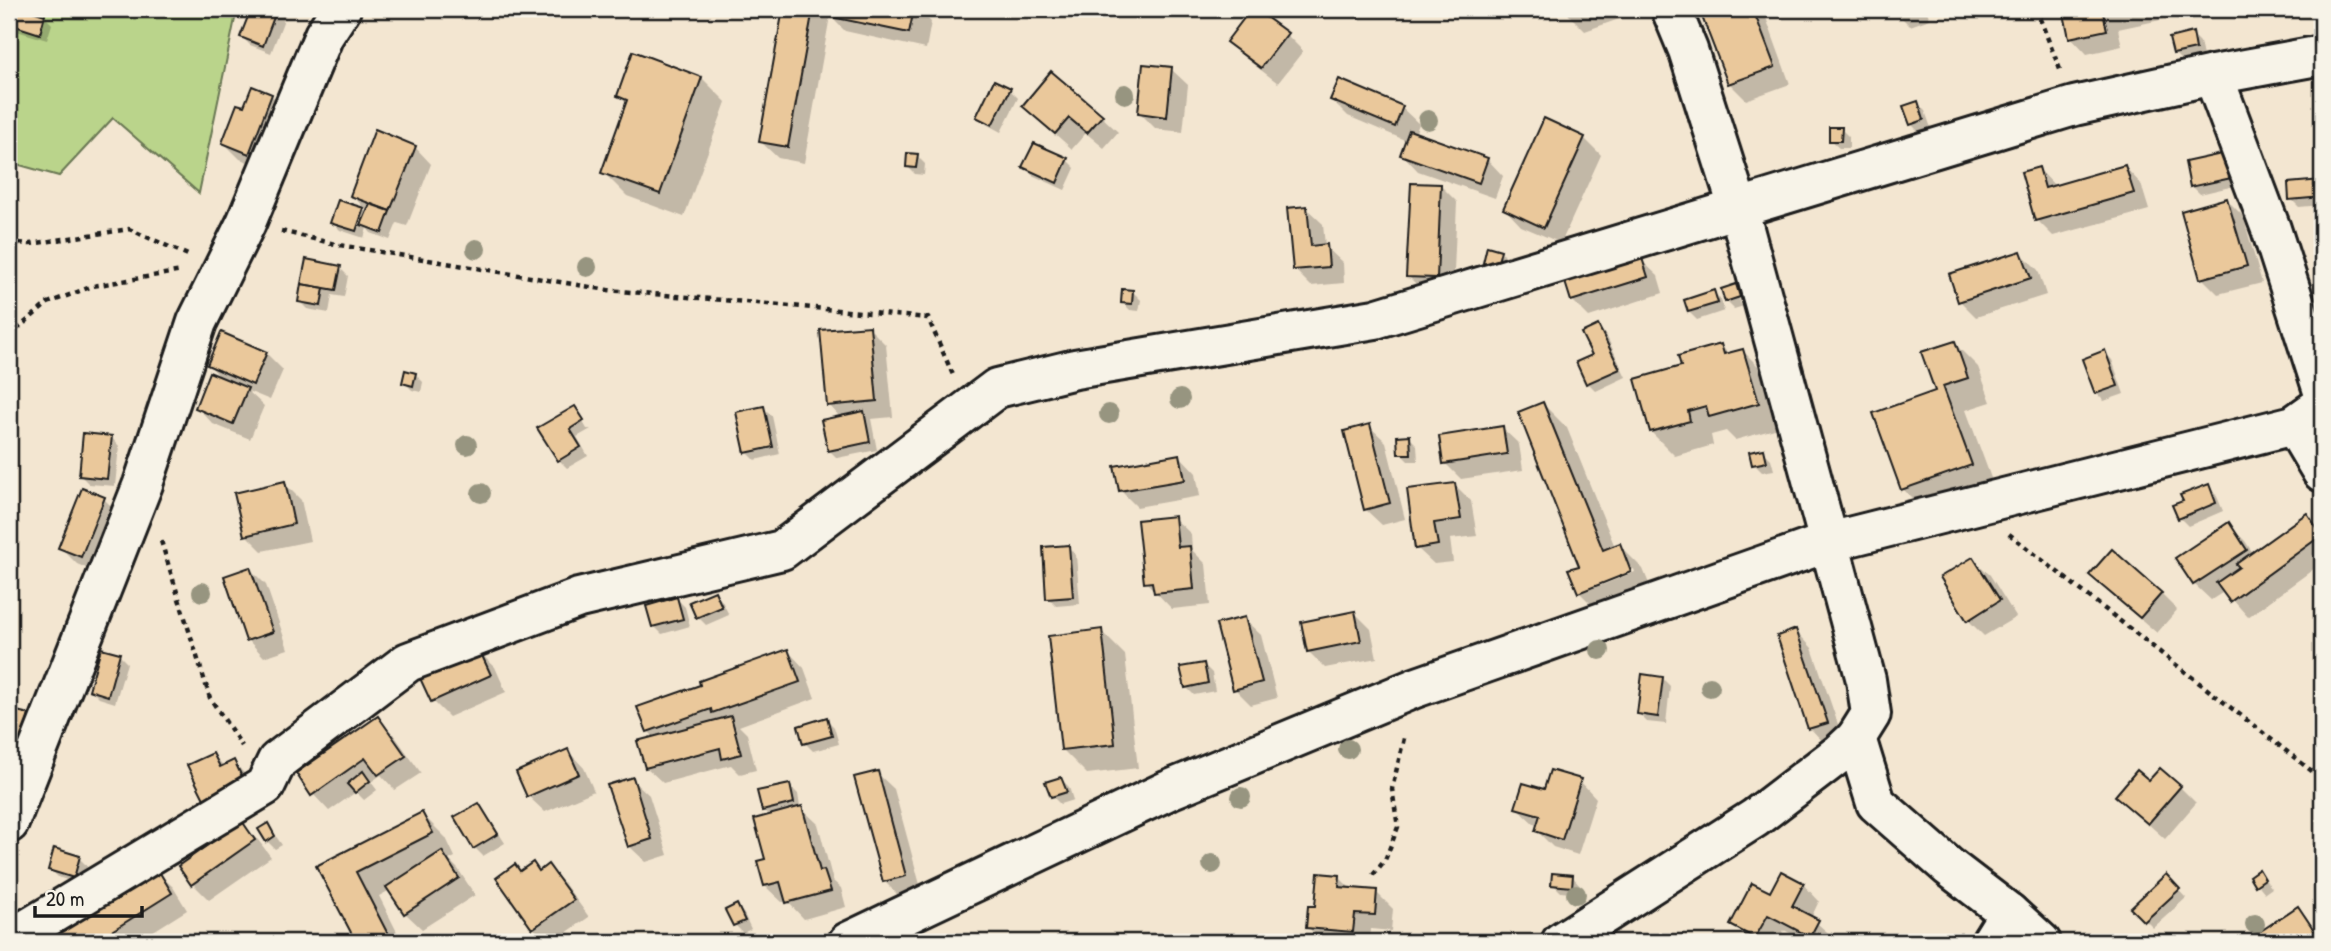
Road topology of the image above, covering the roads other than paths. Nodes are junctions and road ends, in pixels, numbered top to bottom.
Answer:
1 (341, 9) edge
2 (1671, 9) edge
3 (2322, 55) edge
4 (2213, 75) junction
5 (1738, 207) junction
6 (2322, 388) edge
7 (2308, 415) edge
8 (2322, 472) edge
9 (1829, 542) junction
10 (1856, 738) junction
11 (9, 823) edge
12 (2000, 928) edge
13 (9, 940) edge
14 (848, 942) edge
15 (1561, 942) edge
16 (2041, 942) edge

1 - 11 street
2 - 5 street
3 - 4 street
4 - 5 street
4 - 6 street
5 - 9 street
5 - 13 street
7 - 8 street
7 - 9 street
9 - 10 street
9 - 14 street
10 - 12 street
10 - 15 street
12 - 16 street

